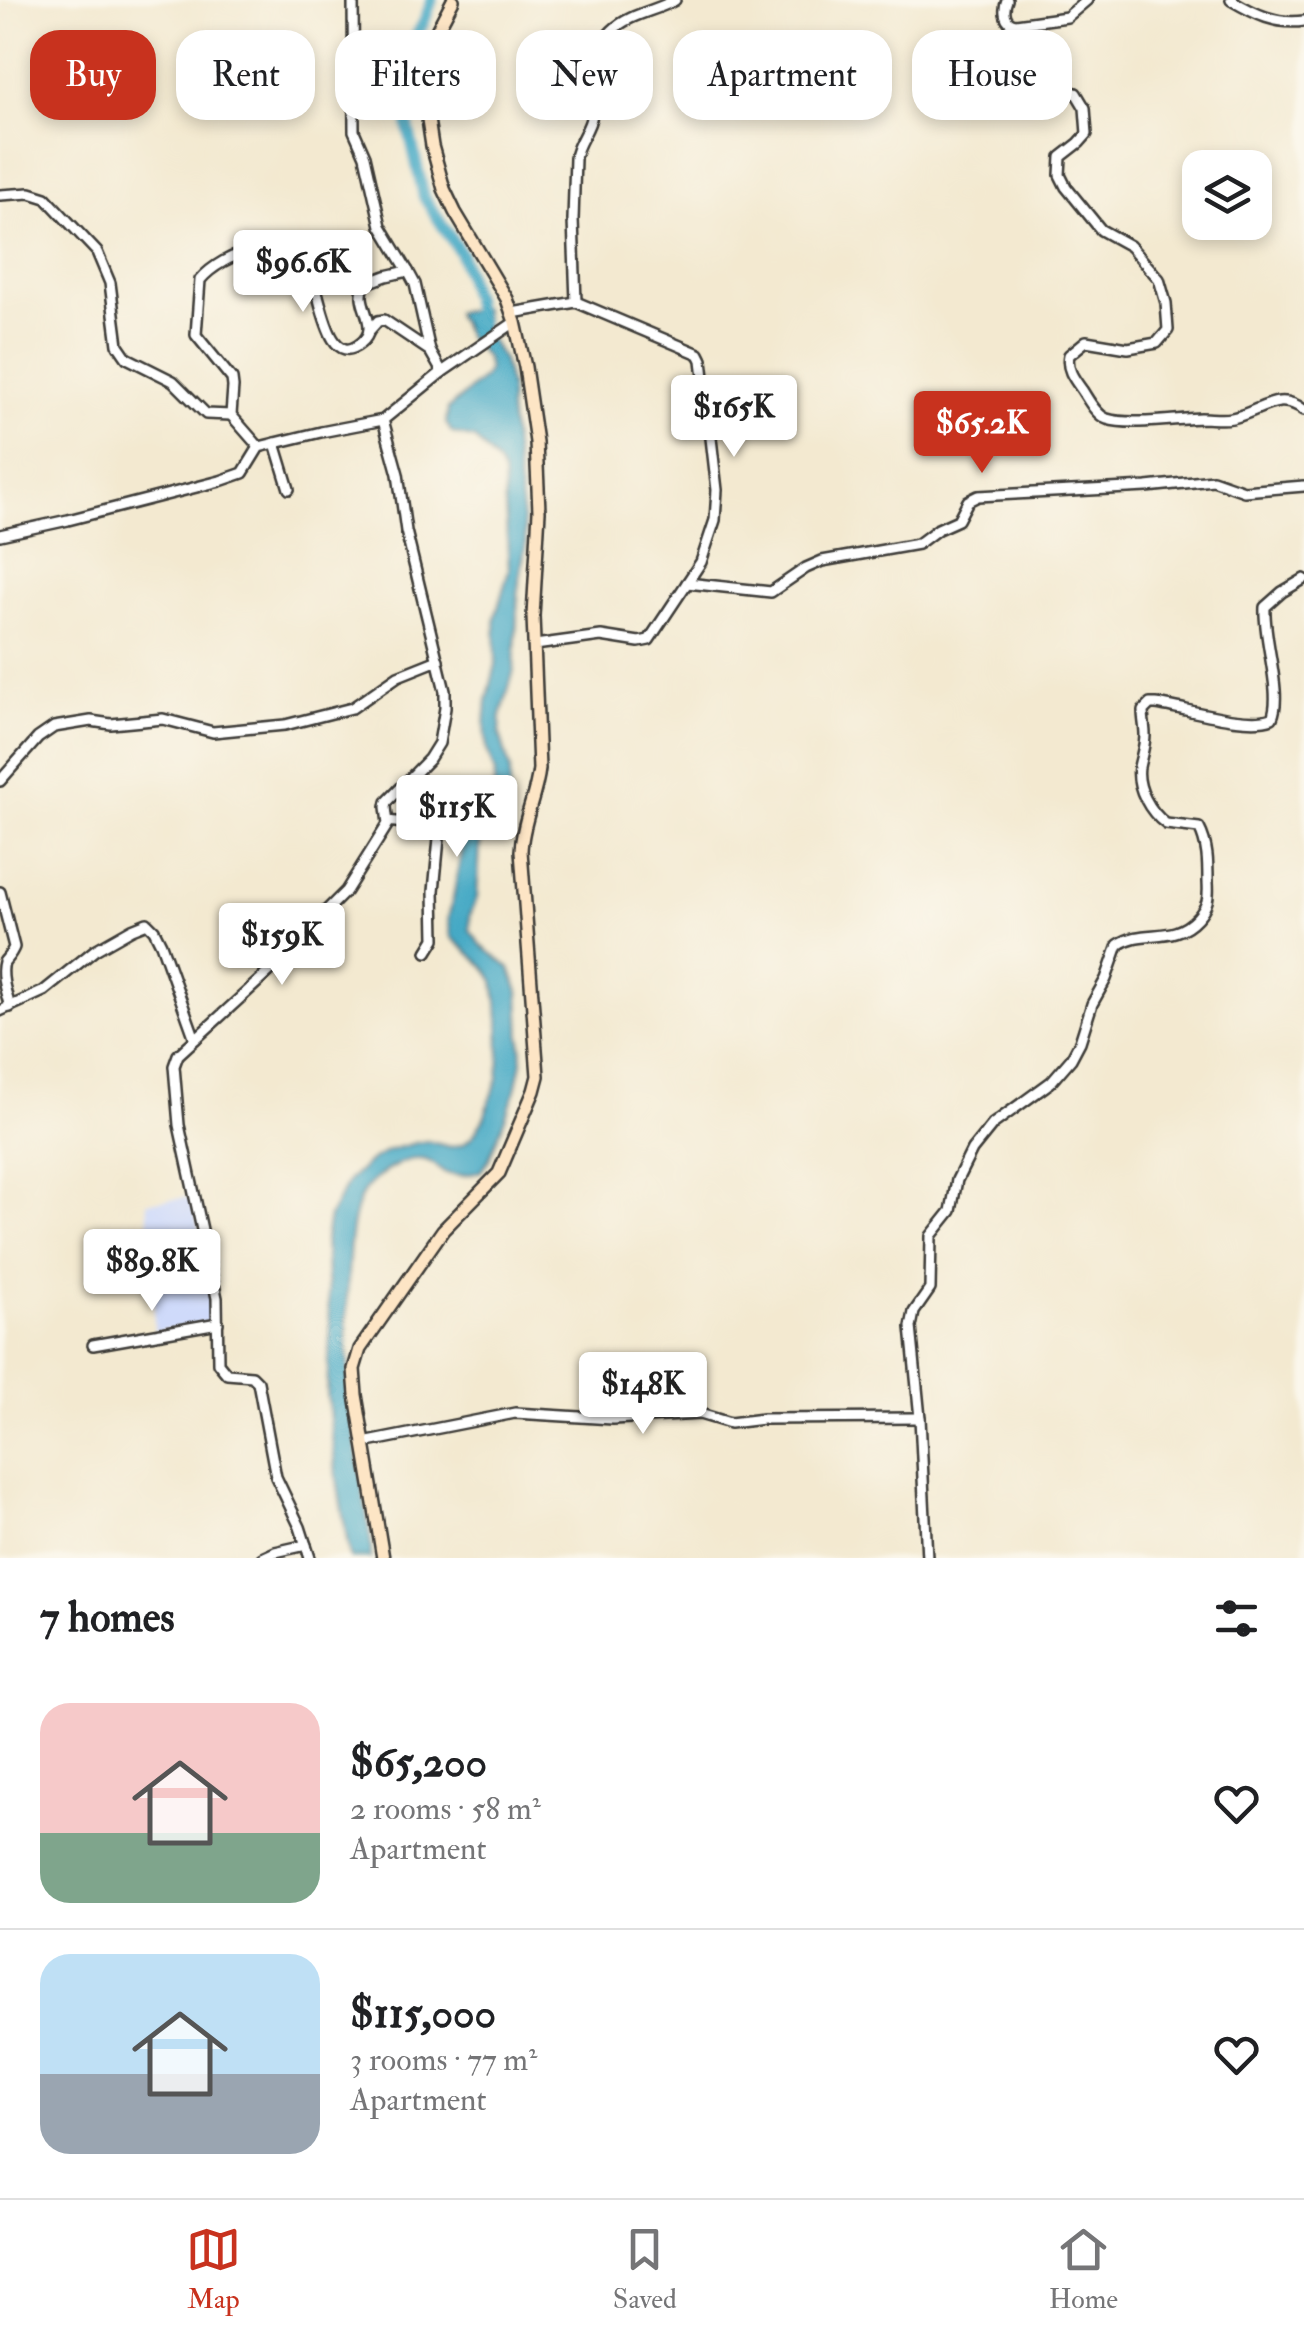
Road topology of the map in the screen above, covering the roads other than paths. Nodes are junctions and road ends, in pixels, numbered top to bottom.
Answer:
1 (353, 0) edge
2 (453, 0) edge
3 (675, 0) edge
4 (1008, 0) edge
5 (1087, 0) edge
6 (1232, 0) edge
7 (1304, 21) edge
8 (1013, 24) junction
9 (0, 196) edge
10 (408, 272) junction
11 (576, 302) junction
12 (513, 317) junction
13 (369, 330) junction
14 (430, 351) junction
15 (442, 372) junction
16 (1304, 410) edge
17 (231, 415) junction
18 (382, 420) junction
19 (276, 443) junction
20 (259, 447) junction
21 (1304, 486) edge
22 (289, 489) dead end
23 (0, 535) edge
24 (1304, 579) edge
25 (687, 583) junction
26 (535, 644) junction
27 (438, 660) junction
28 (0, 780) edge
29 (388, 822) junction
30 (0, 892) edge
31 (427, 952) dead end
32 (5, 1009) edge
33 (195, 1040) junction
34 (218, 1324) junction
35 (93, 1345) dead end
36 (920, 1418) junction
37 (363, 1443) junction
38 (306, 1545) junction
39 (262, 1558) edge
40 (310, 1558) edge
41 (383, 1558) edge
42 (927, 1558) edge

1 - 10 street
2 - 12 main road
3 - 11 street
4 - 8 street
5 - 8 street
6 - 7 street
8 - 16 street
9 - 17 street
10 - 13 street
10 - 14 street
11 - 12 street
11 - 25 street
12 - 15 street
12 - 26 main road
13 - 14 street
13 - 17 street
14 - 15 street
15 - 18 street
17 - 20 street
18 - 19 street
18 - 27 street
19 - 20 street
19 - 22 street
20 - 23 street
21 - 25 street
24 - 36 street
25 - 26 street
26 - 37 main road
27 - 28 street
27 - 29 street
29 - 31 street
29 - 33 street
30 - 32 street
32 - 33 street
33 - 34 street
34 - 35 street
34 - 38 street
36 - 37 street
36 - 42 street
37 - 41 main road
38 - 39 street
38 - 40 street

